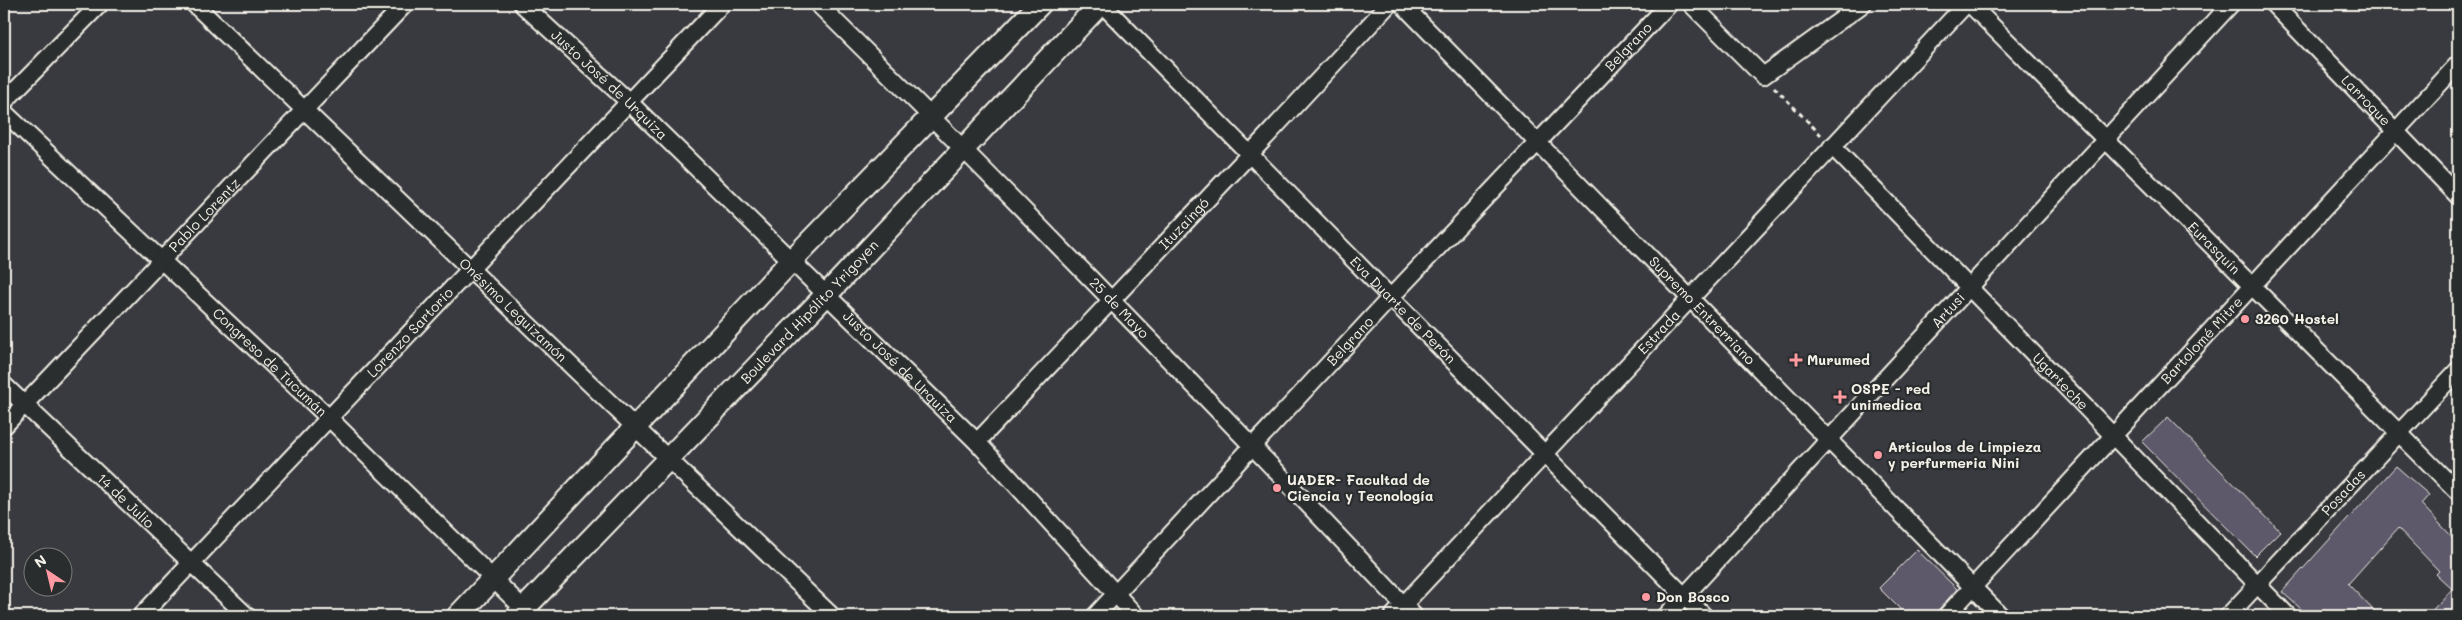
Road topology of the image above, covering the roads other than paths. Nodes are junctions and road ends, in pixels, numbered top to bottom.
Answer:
1 (100, 4) edge
2 (194, 4) edge
3 (405, 4) edge
4 (522, 4) edge
5 (722, 4) edge
6 (818, 4) edge
7 (1040, 4) edge
8 (1101, 4) edge
9 (1389, 4) edge
10 (1402, 4) edge
11 (1668, 4) edge
12 (1691, 4) edge
13 (1863, 4) edge
14 (1966, 4) edge
15 (1970, 4) edge
16 (2231, 4) edge
17 (2273, 4) edge
18 (2458, 64) edge
19 (628, 101) junction
20 (4, 102) edge
21 (304, 109) junction
22 (4, 112) edge
23 (932, 117) junction
24 (2396, 133) junction
25 (2106, 139) junction
26 (1536, 143) junction
27 (1832, 146) junction
28 (964, 149) junction
29 (1250, 154) junction
30 (2458, 196) edge
31 (162, 260) junction
32 (792, 260) junction
33 (470, 269) junction
34 (2252, 286) junction
35 (1970, 287) junction
36 (828, 294) junction
37 (1391, 297) junction
38 (1690, 298) junction
39 (1112, 301) junction
40 (2458, 370) edge
41 (4, 385) edge
42 (24, 404) junction
43 (329, 418) junction
44 (4, 426) edge
45 (636, 428) junction
46 (2399, 432) junction
47 (2113, 436) junction
48 (1828, 440) junction
49 (977, 442) junction
50 (1253, 446) junction
51 (1545, 454) junction
52 (668, 458) junction
53 (2458, 492) edge
54 (191, 563) junction
55 (493, 579) junction
56 (2258, 584) junction
57 (1973, 588) junction
58 (1116, 594) junction
59 (1684, 596) junction
60 (1403, 612) edge
61 (823, 613) edge
62 (524, 614) edge
63 (140, 616) edge
64 (247, 616) edge
65 (458, 616) edge
66 (1095, 616) edge
67 (1136, 616) edge
68 (1666, 616) edge
69 (1704, 616) edge
70 (1946, 616) edge
71 (2001, 616) edge
72 (2228, 616) edge
73 (2288, 616) edge

1 - 20 street
2 - 21 street, Onésimo Leguizamón
3 - 21 street, Pablo Lorentz
4 - 19 street, Justo José de Urquiza
5 - 19 street, Lorenzo Sartorio
6 - 23 street, 25 de Mayo
7 - 23 main road
8 - 28 main road, Boulevard Hipólito Yrigoyen
8 - 29 street, Eva Duarte de Perón
9 - 29 street, Ituzaingó
10 - 26 street, Supremo Entrerriano
11 - 26 street, Belgrano
12 - 13 street
14 - 27 street, Estrada
15 - 25 street, Eurasquín
16 - 25 street, Artusi
17 - 24 street, Larroque
18 - 24 street, Bartolomé Mitre
19 - 32 street, Justo José de Urquiza
19 - 33 street, Lorenzo Sartorio
21 - 31 street, Pablo Lorentz
21 - 33 street, Onésimo Leguizamón
22 - 31 street, Congreso de Tucumán
23 - 28 street, 25 de Mayo
23 - 32 main road
24 - 30 street, Larroque
24 - 34 street, Bartolomé Mitre
25 - 34 street, Eurasquín
25 - 35 street, Artusi
26 - 37 street, Belgrano
26 - 38 street, Supremo Entrerriano
27 - 35 street, Ugarteche
27 - 38 street, Estrada
28 - 36 main road, Boulevard Hipólito Yrigoyen
28 - 39 street, 25 de Mayo
29 - 37 street, Eva Duarte de Perón
29 - 39 street, Ituzaingó
31 - 42 street, Pablo Lorentz
31 - 43 street, Congreso de Tucumán
32 - 36 street, Justo José de Urquiza
32 - 45 main road
33 - 43 street, Lorenzo Sartorio
33 - 45 street, Onésimo Leguizamón
34 - 46 street, Eurasquín
34 - 47 street, Bartolomé Mitre
35 - 47 street, Ugarteche
35 - 48 street, Artusi
36 - 49 street, Justo José de Urquiza
36 - 52 main road, Boulevard Hipólito Yrigoyen
37 - 50 street, Belgrano
37 - 51 street, Eva Duarte de Perón
38 - 48 street, Supremo Entrerriano
38 - 51 street, Estrada
39 - 49 street, Ituzaingó
39 - 50 street, 25 de Mayo
40 - 46 street, Posadas
41 - 42 street, 14 de Julio
42 - 44 street, Pablo Lorentz
42 - 54 street, 14 de Julio
43 - 54 street, Lorenzo Sartorio
43 - 55 street, Congreso de Tucumán
45 - 52 street, Onésimo Leguizamón
45 - 55 main road
46 - 53 street, Eurasquín
46 - 56 street, Posadas
47 - 56 street, Ugarteche
47 - 57 street, Bartolomé Mitre
48 - 57 street, Supremo Entrerriano
48 - 59 street, Artusi
49 - 58 street, Justo José de Urquiza
50 - 58 street, Belgrano
50 - 60 street, 25 de Mayo
51 - 59 street, Eva Duarte de Perón
51 - 60 street, Estrada
52 - 61 street, Onésimo Leguizamón
52 - 62 main road, Boulevard Hipólito Yrigoyen
54 - 63 street, Lorenzo Sartorio
54 - 64 street, 14 de Julio
55 - 62 street, Congreso de Tucumán
55 - 65 main road
56 - 72 street, Posadas
56 - 73 street, Ugarteche
57 - 70 street, Bartolomé Mitre
57 - 71 street, Supremo Entrerriano
58 - 66 street, Belgrano
58 - 67 street, Justo José de Urquiza
59 - 68 street, Artusi
59 - 69 street, Eva Duarte de Perón

